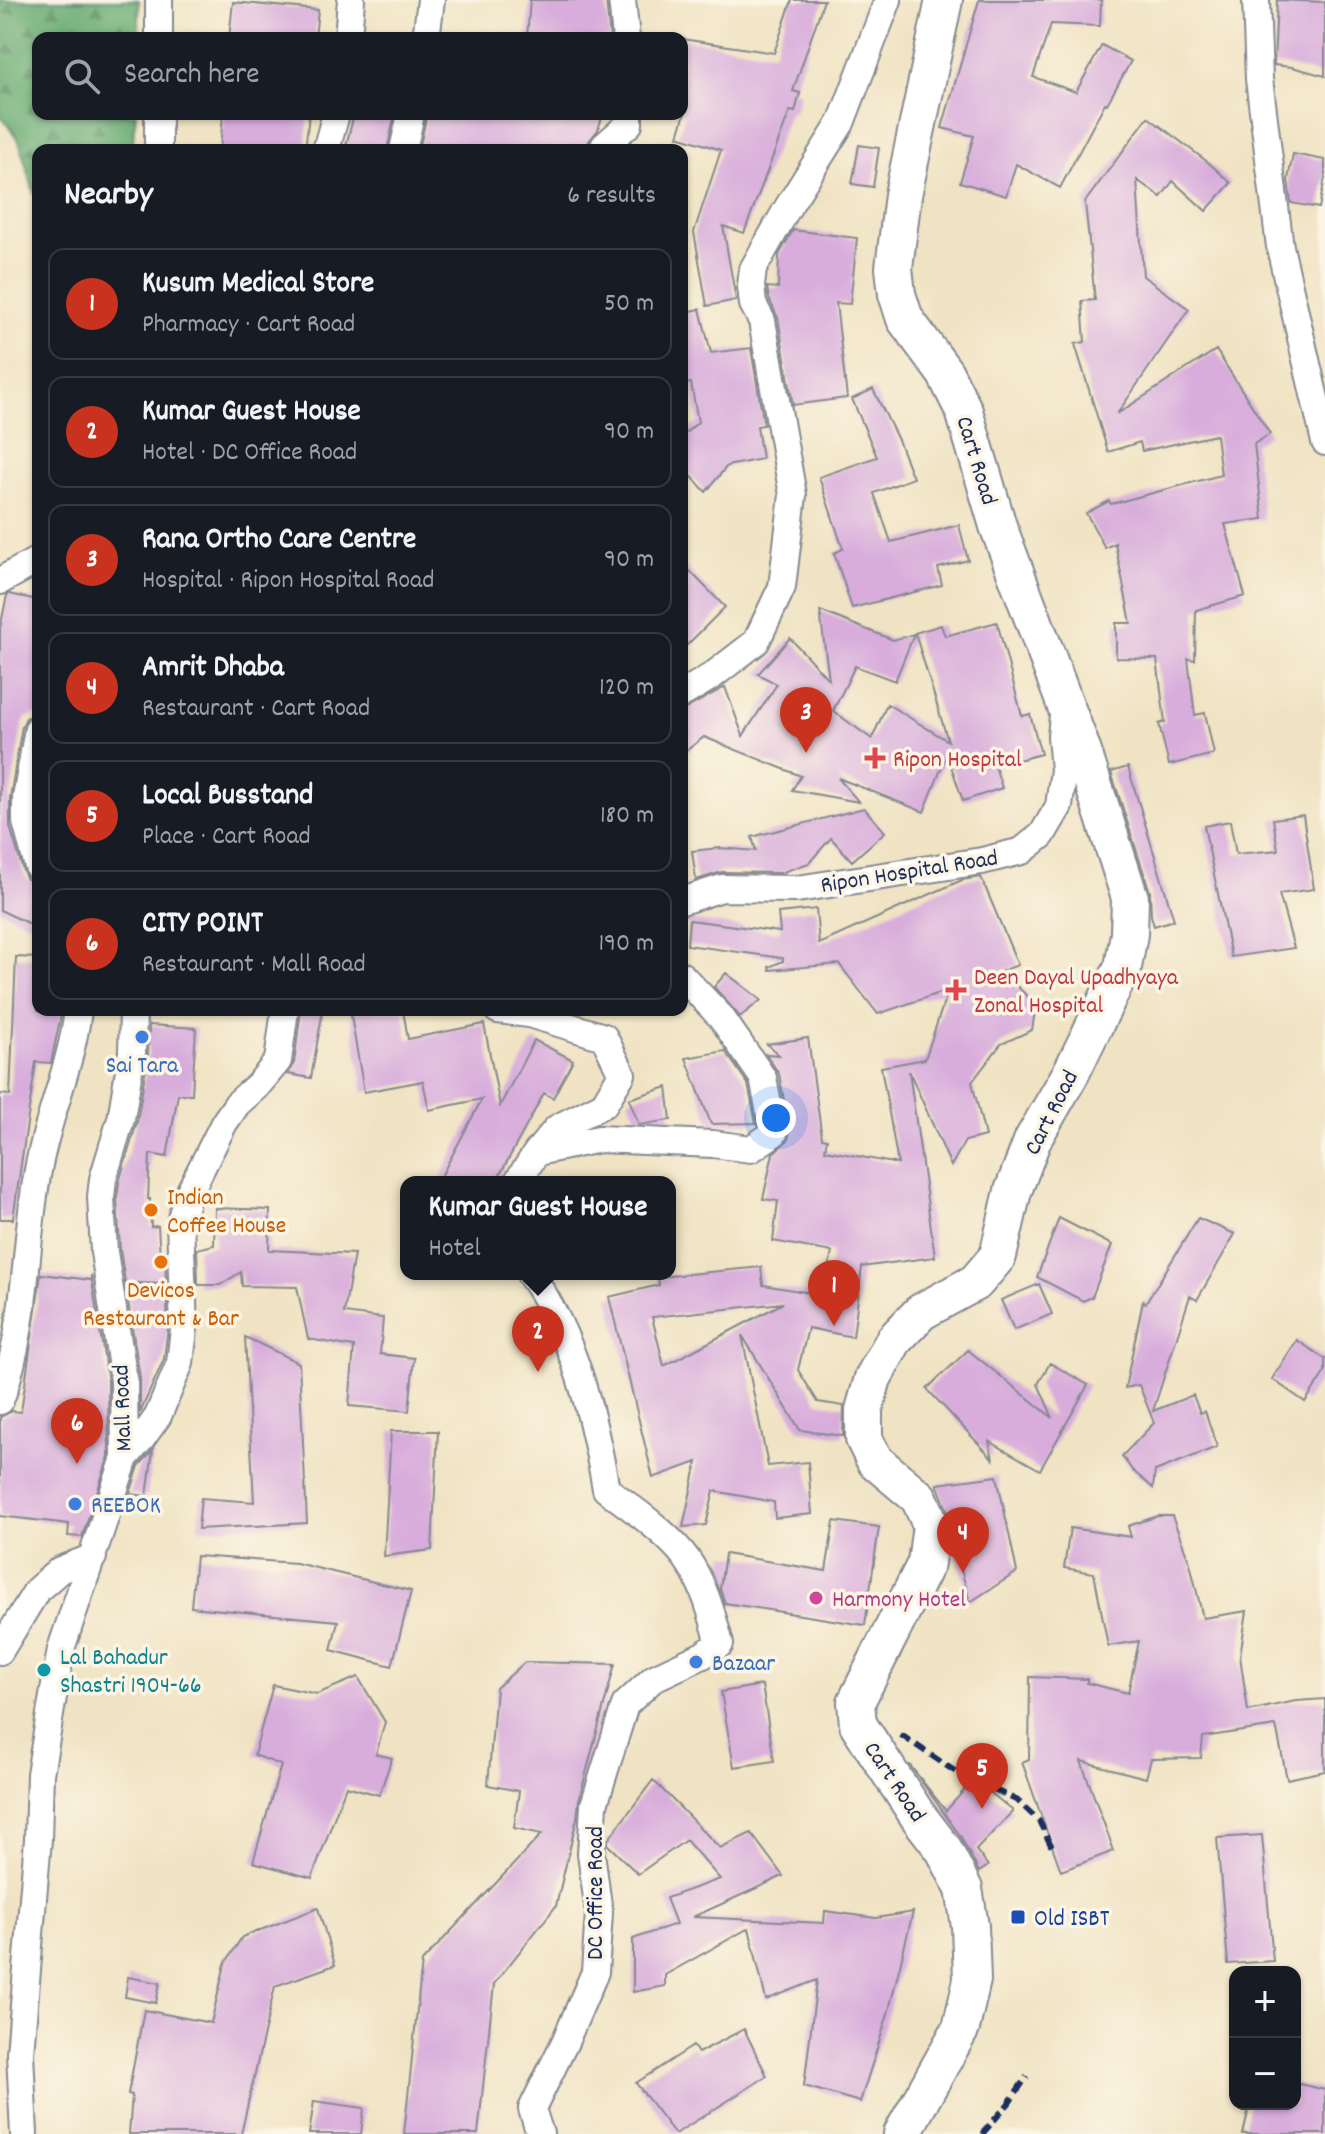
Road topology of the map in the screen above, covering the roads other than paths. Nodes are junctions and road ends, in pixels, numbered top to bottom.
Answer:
1 (159, 0) edge
2 (351, 0) edge
3 (431, 0) edge
4 (622, 0) edge
5 (888, 0) edge
6 (944, 0) edge
7 (1256, 0) edge
8 (159, 32) edge
9 (348, 32) edge
10 (427, 32) edge
11 (625, 32) edge
12 (158, 120) edge
13 (334, 120) edge
14 (410, 120) edge
15 (629, 120) edge
16 (158, 144) edge
17 (328, 144) edge
18 (404, 144) edge
19 (606, 144) edge
20 (1325, 442) edge
21 (32, 563) edge
22 (0, 581) edge
23 (688, 690) edge
24 (1064, 701) junction
25 (32, 764) edge
26 (32, 844) edge
27 (688, 899) edge
28 (688, 982) edge
29 (77, 1016) edge
30 (133, 1016) edge
31 (284, 1016) edge
32 (536, 1016) edge
33 (537, 1152) junction
34 (521, 1176) edge
35 (534, 1280) edge
36 (0, 1401) edge
37 (125, 1458) junction
38 (93, 1557) junction
39 (0, 1651) edge
40 (24, 2134) edge
41 (540, 2134) edge
42 (902, 2134) edge

1 - 8 street
2 - 9 street
3 - 10 street
4 - 11 street
5 - 23 street
6 - 24 main road, Cart Road
7 - 20 street
12 - 16 street
13 - 17 street
14 - 18 street
15 - 19 street
21 - 22 street
24 - 27 street, Ripon Hospital Road
24 - 42 main road, Cart Road
25 - 26 street
28 - 33 street
29 - 36 street
30 - 37 street, Mall Road
31 - 37 street
32 - 33 street
33 - 34 street
35 - 41 street, DC Office Road
37 - 38 street, Mall Road
38 - 39 street
38 - 40 street, Mall Road

